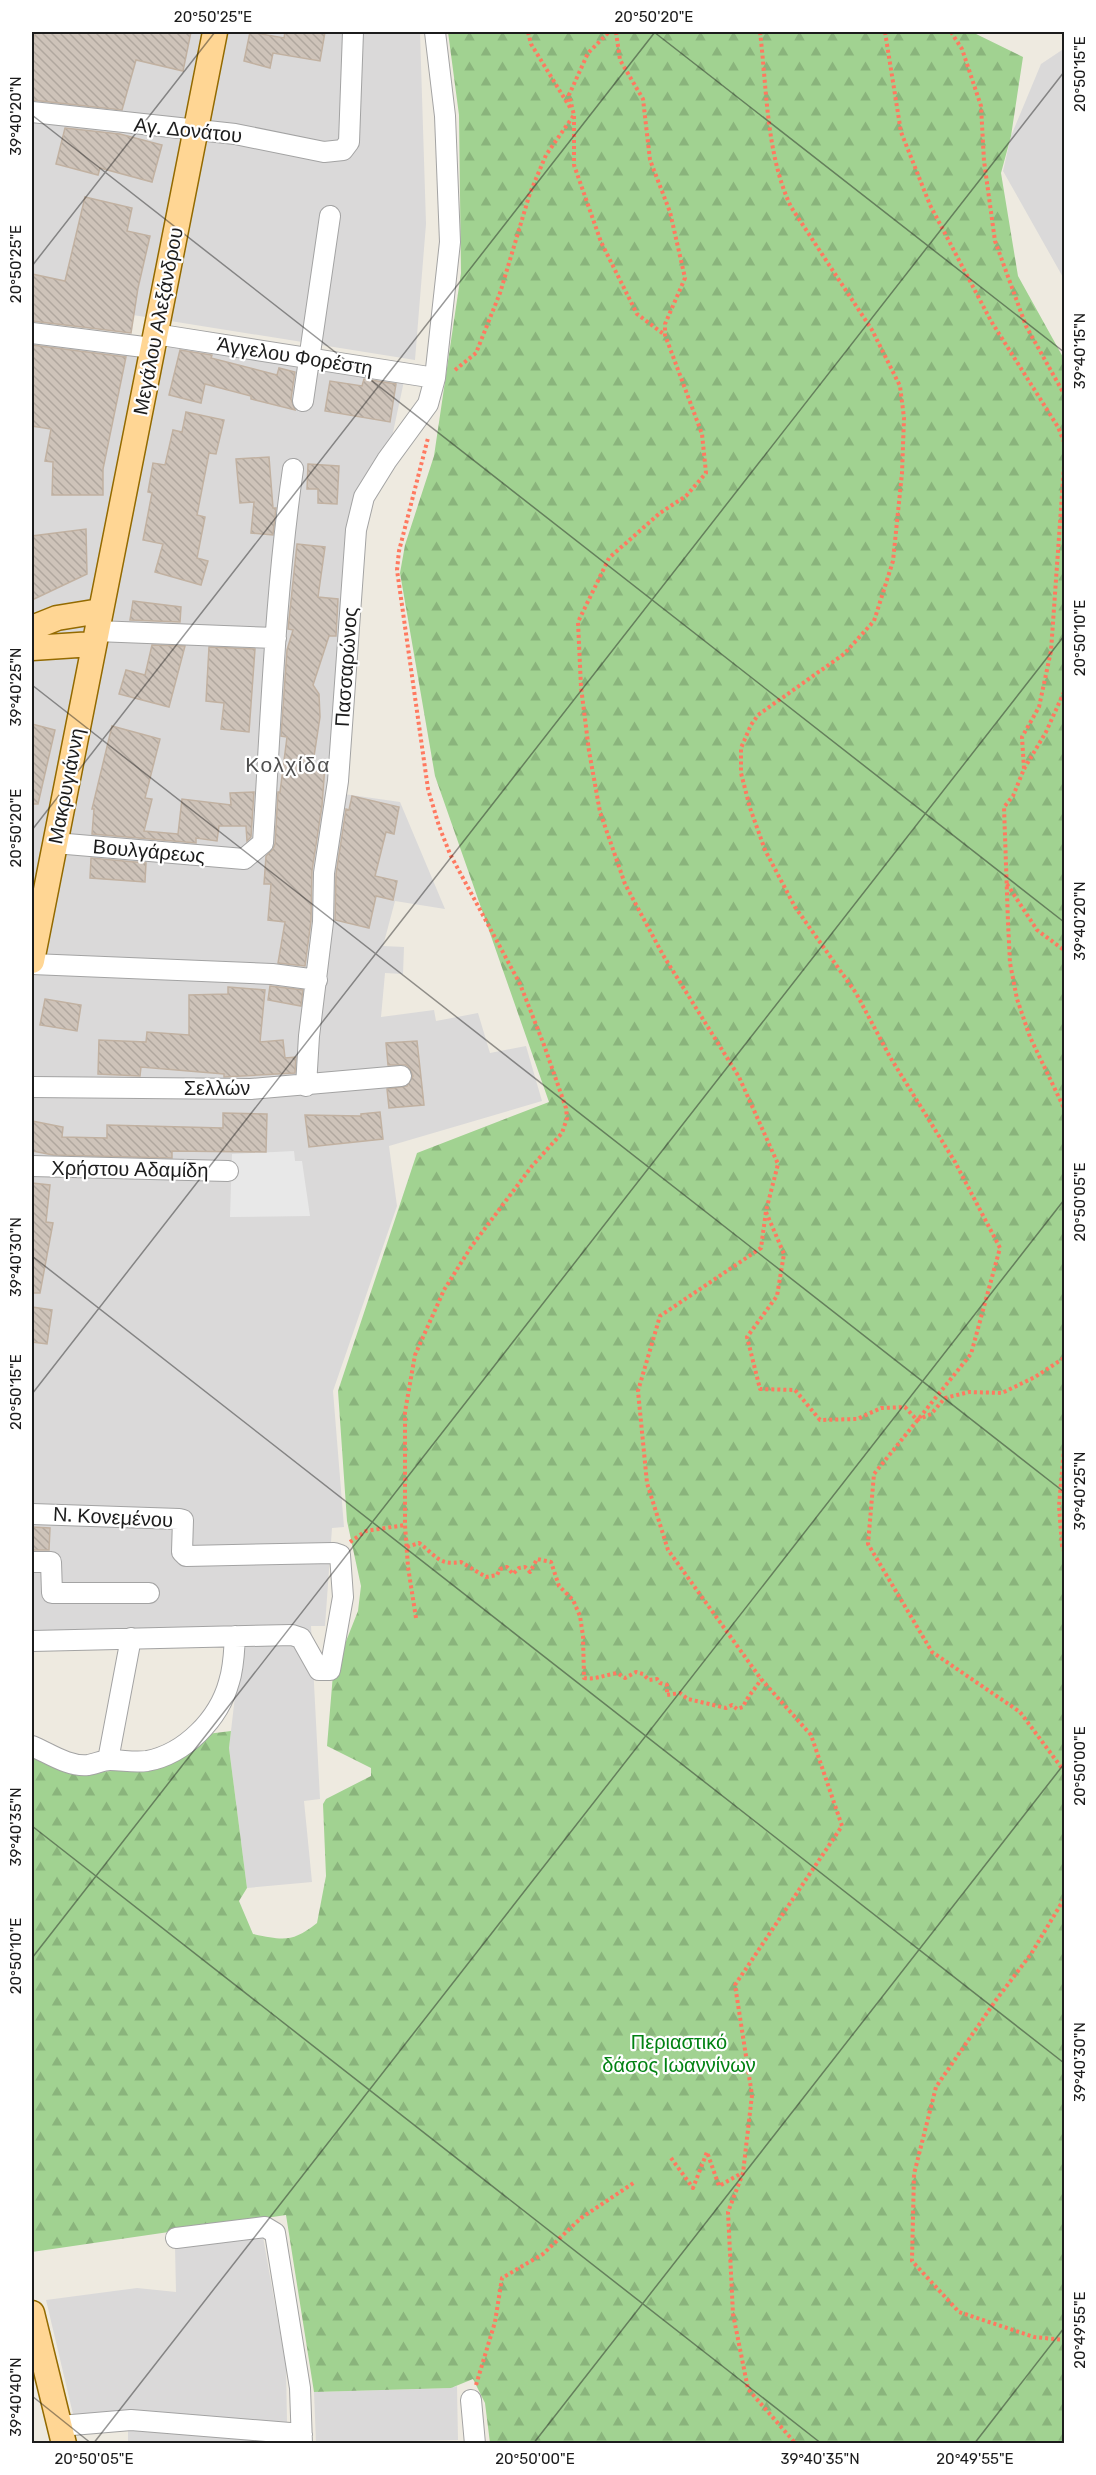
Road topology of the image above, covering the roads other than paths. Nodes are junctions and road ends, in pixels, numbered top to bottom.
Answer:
1 (215, 32) edge
2 (353, 32) edge
3 (435, 32) edge
4 (32, 112) edge
5 (196, 130) junction
6 (330, 216) dead end
7 (32, 333) edge
8 (153, 341) junction
9 (310, 358) junction
10 (435, 378) junction
11 (303, 401) dead end
12 (293, 469) dead end
13 (32, 628) edge
14 (97, 629) junction
15 (276, 638) junction
16 (32, 648) edge
17 (55, 843) junction
18 (32, 963) edge
19 (317, 980) junction
20 (401, 1076) dead end
21 (306, 1086) junction
22 (32, 1087) edge
23 (32, 1166) edge
24 (228, 1171) dead end
25 (32, 1514) edge
26 (32, 1562) edge
27 (148, 1593) dead end
28 (235, 1636) junction
29 (131, 1638) junction
30 (32, 1641) edge
31 (32, 1746) edge
32 (108, 1760) junction
33 (176, 2238) dead end
34 (32, 2313) edge
35 (471, 2400) road end
36 (62, 2435) edge
37 (302, 2439) edge
38 (475, 2444) edge

1 - 5 main road, Μεγάλου Αλεξάνδρου
2 - 5 street, Αγ. Δονάτου
3 - 10 street, Πασσαρώνος
4 - 5 street, Αγ. Δονάτου
5 - 8 main road, Μεγάλου Αλεξάνδρου
6 - 9 street
7 - 8 street, Άγγελου Φορέστη
8 - 9 street, Άγγελου Φορέστη
8 - 14 main road, Μεγάλου Αλεξάνδρου
9 - 10 street, Άγγελου Φορέστη
9 - 11 street
10 - 19 street, Πασσαρώνος
12 - 15 street
13 - 14 main road
14 - 15 street
14 - 16 main road
14 - 17 main road, Μακρυγιάννη
15 - 17 street, Βουλγάρεως
17 - 18 main road, Μακρυγιάννη
18 - 19 street
19 - 21 street, Πασσαρώνος
20 - 21 street, Σελλών
21 - 22 street, Σελλών
23 - 24 street, Χρήστου Αδαμίδη
25 - 28 street, Ν. Κονεμένου
26 - 27 street
28 - 29 street
28 - 32 street
29 - 30 street
29 - 32 street
31 - 32 street
33 - 37 street
34 - 36 main road
35 - 38 street
36 - 37 street

